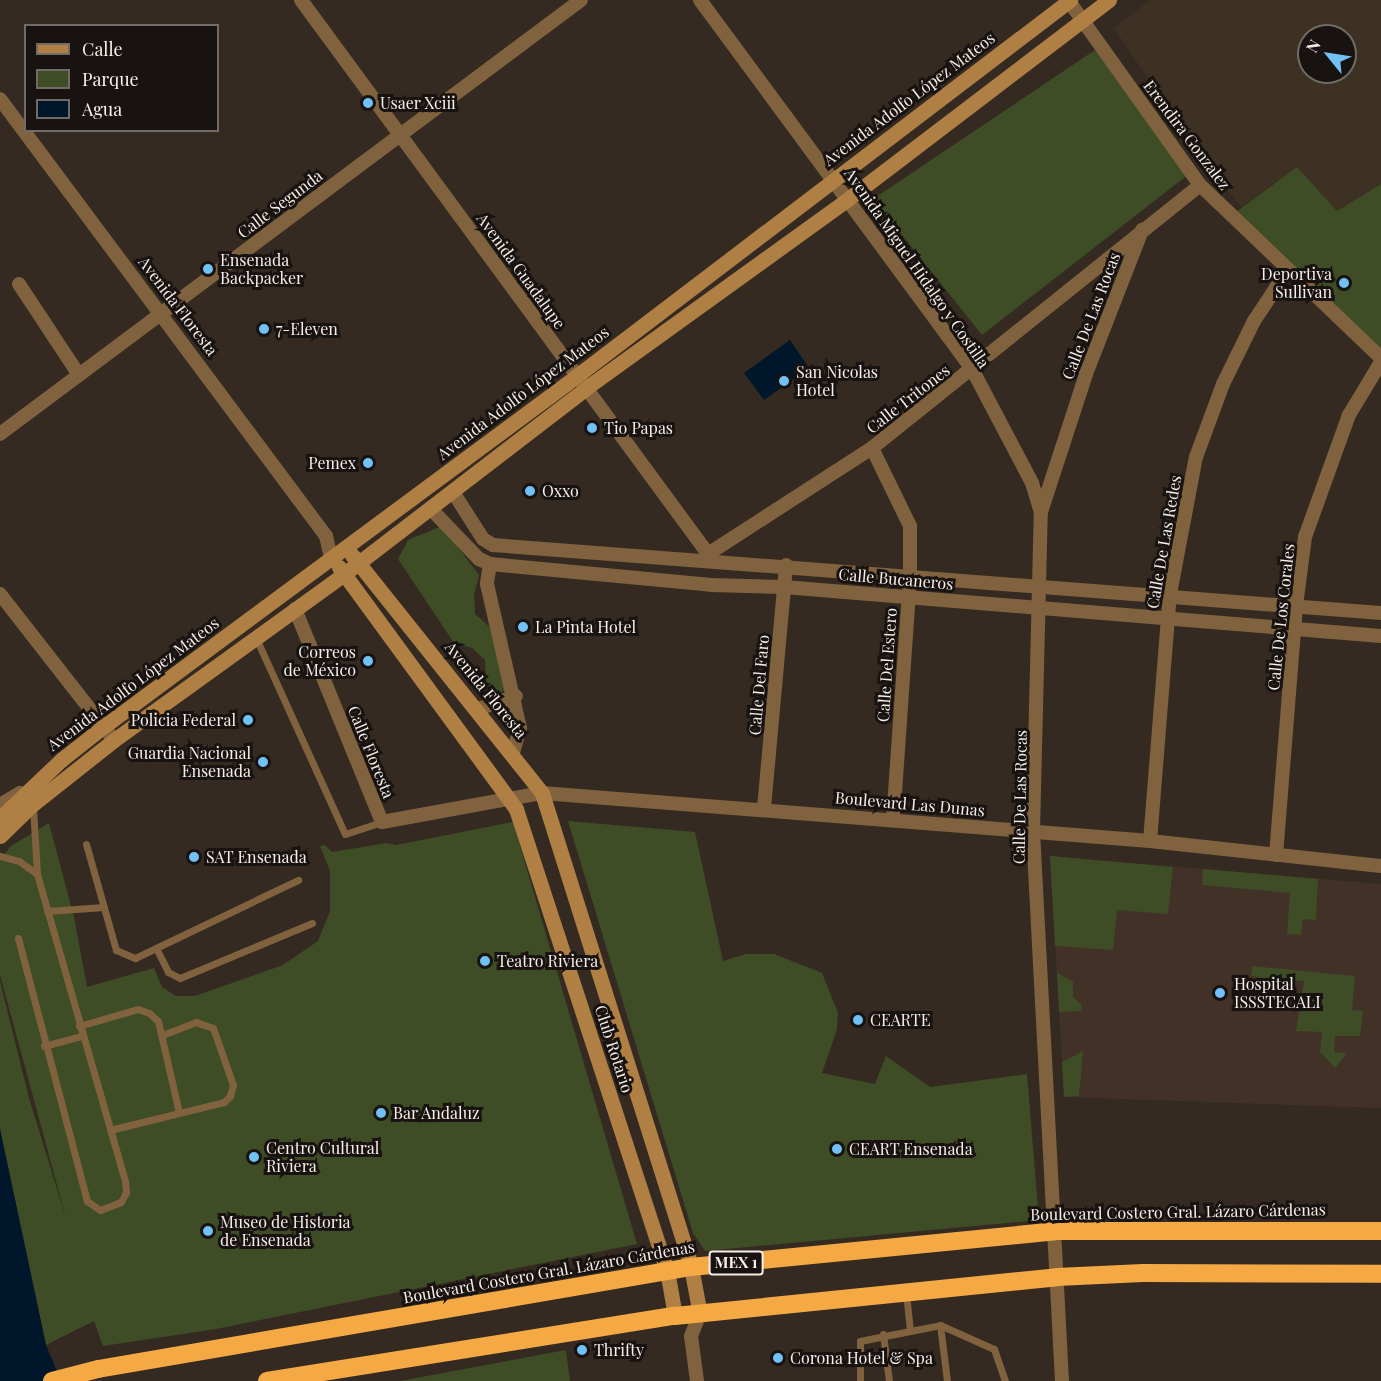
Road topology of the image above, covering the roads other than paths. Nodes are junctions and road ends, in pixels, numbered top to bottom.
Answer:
1 (301, 0) edge
2 (581, 0) edge
3 (700, 0) edge
4 (1069, 0) edge
5 (1109, 0) edge
6 (1083, 20) junction
7 (0, 99) edge
8 (24, 131) edge
9 (25, 132) edge
10 (400, 135) junction
11 (834, 178) junction
12 (1200, 185) junction
13 (849, 198) junction
14 (1142, 230) junction
15 (1287, 271) junction
16 (19, 284) dead end
17 (161, 314) junction
18 (1381, 360) edge
19 (972, 369) junction
20 (79, 375) junction
21 (582, 382) junction
22 (0, 434) edge
23 (872, 448) junction
24 (453, 492) junction
25 (430, 509) junction
26 (1041, 512) junction
27 (326, 536) junction
28 (344, 547) junction
29 (332, 557) junction
30 (711, 558) junction
31 (358, 562) junction
32 (490, 564) junction
33 (786, 565) junction
34 (344, 574) junction
35 (910, 578) junction
36 (711, 585) junction
37 (1042, 586) junction
38 (784, 587) junction
39 (0, 594) edge
40 (1170, 594) junction
41 (908, 596) junction
42 (1296, 606) junction
43 (295, 609) junction
44 (1041, 609) junction
45 (1381, 613) edge
46 (1167, 620) junction
47 (1294, 630) junction
48 (1381, 636) edge
49 (256, 638) junction
50 (516, 696) junction
51 (478, 709) junction
52 (103, 727) junction
53 (114, 740) junction
54 (513, 752) junction
55 (542, 793) junction
56 (507, 797) junction
57 (29, 799) junction
58 (0, 805) edge
59 (764, 808) junction
60 (0, 818) edge
61 (893, 820) junction
62 (382, 822) junction
63 (1033, 831) junction
64 (0, 837) edge
65 (1150, 841) junction
66 (86, 844) dead end
67 (1276, 855) junction
68 (0, 856) edge
69 (1381, 866) edge
70 (37, 874) junction
71 (298, 880) dead end
72 (104, 907) junction
73 (47, 911) junction
74 (312, 923) dead end
75 (18, 938) dead end
76 (156, 948) junction
77 (79, 1026) junction
78 (162, 1035) junction
79 (82, 1036) junction
80 (44, 1046) junction
81 (179, 1113) junction
82 (110, 1130) junction
83 (1055, 1231) junction
84 (1381, 1231) edge
85 (691, 1267) junction
86 (668, 1270) junction
87 (1381, 1274) edge
88 (1058, 1277) junction
89 (906, 1293) junction
90 (700, 1314) junction
91 (675, 1316) junction
92 (940, 1325) junction
93 (910, 1332) junction
94 (883, 1334) junction
95 (691, 1336) junction
96 (52, 1381) edge
97 (267, 1381) edge
98 (697, 1381) edge
99 (860, 1381) edge
100 (889, 1381) edge
101 (947, 1381) edge
102 (1005, 1381) edge
103 (1062, 1381) edge

1 - 10 street, Avenida Guadalupe
2 - 10 street, Calle Segunda
3 - 11 street, Avenida Miguel Hidalgo y Costilla
4 - 6 street, Erendira Gonzalez
4 - 11 main road, Avenida Adolfo López Mateos
5 - 6 main road, Avenida Adolfo López Mateos
6 - 12 street, Erendira Gonzalez
6 - 13 main road, Avenida Adolfo López Mateos
7 - 8 street, Avenida Floresta
9 - 17 street, Avenida Floresta
10 - 17 street, Calle Segunda
10 - 21 street, Avenida Guadalupe
11 - 13 street, Avenida Miguel Hidalgo y Costilla
11 - 21 main road, Avenida Adolfo López Mateos
12 - 14 street, Calle Tritones
12 - 15 street, Erendira Gonzalez
13 - 19 street, Avenida Miguel Hidalgo y Costilla
13 - 21 main road, Avenida Adolfo López Mateos
14 - 19 street, Calle Tritones
14 - 26 street, Calle De Las Rocas
15 - 18 street, Erendira Gonzalez
15 - 40 street, Calle De Las Redes
16 - 20 street
17 - 20 street, Calle Segunda
17 - 27 street, Avenida Floresta
18 - 42 street, Calle De Los Corales
19 - 23 street, Calle Tritones
19 - 26 street, Avenida Miguel Hidalgo y Costilla
20 - 22 street, Calle Segunda
21 - 24 main road, Avenida Adolfo López Mateos
21 - 28 main road, Avenida Adolfo López Mateos
21 - 30 street, Avenida Guadalupe
23 - 30 street, Calle Tritones
23 - 35 street, Calle Del Estero
24 - 25 main road, Avenida Adolfo López Mateos
24 - 30 street, Calle Bucaneros
25 - 31 main road, Avenida Adolfo López Mateos
25 - 32 street
26 - 37 street, Calle De Las Rocas
27 - 28 street, Avenida Floresta
27 - 29 street, Avenida Floresta
28 - 29 main road, Avenida Adolfo López Mateos
28 - 31 main road, Avenida Floresta
29 - 34 main road, Avenida Floresta
29 - 52 main road, Avenida Adolfo López Mateos
30 - 33 street, Calle Bucaneros
30 - 36 street
31 - 34 main road, Avenida Adolfo López Mateos
31 - 51 main road, Avenida Floresta
32 - 36 street, Calle Bucaneros
32 - 50 street
33 - 35 street, Calle Bucaneros
33 - 38 street, Calle Del Faro
34 - 43 main road, Avenida Adolfo López Mateos
34 - 56 main road, Avenida Floresta
35 - 37 street, Calle Bucaneros
35 - 41 street, Calle Del Estero
36 - 38 street, Calle Bucaneros
37 - 40 street, Calle Bucaneros
37 - 44 street, Calle De Las Rocas
38 - 41 street, Calle Bucaneros
38 - 59 street, Calle Del Faro
39 - 52 street
40 - 42 street, Calle Bucaneros
40 - 46 street, Calle De Las Redes
41 - 44 street, Calle Bucaneros
41 - 61 street, Calle Del Estero
42 - 45 street, Calle Bucaneros
42 - 47 street, Calle De Los Corales
43 - 49 main road, Avenida Adolfo López Mateos
43 - 62 street, Calle Floresta
44 - 46 street, Calle Bucaneros
44 - 63 street, Calle De Las Rocas
46 - 47 street, Calle Bucaneros
46 - 65 street, Calle De Las Redes
47 - 48 street, Calle Bucaneros
47 - 67 street, Calle De Los Corales
49 - 53 main road, Avenida Adolfo López Mateos
49 - 62 lane
50 - 51 street
50 - 54 street
51 - 54 main road, Avenida Floresta
52 - 53 street
52 - 57 main road, Avenida Adolfo López Mateos
53 - 57 main road, Avenida Adolfo López Mateos
54 - 55 main road, Avenida Floresta
55 - 56 street, Boulevard Las Dunas
55 - 59 street, Boulevard Las Dunas
55 - 85 main road, Club Rotario
56 - 62 street, Calle Floresta
56 - 86 main road, Club Rotario
57 - 58 street
57 - 60 main road, Avenida Adolfo López Mateos
57 - 64 main road
57 - 70 lane
59 - 61 street, Boulevard Las Dunas
61 - 63 street, Boulevard Las Dunas
63 - 65 street, Boulevard Las Dunas
63 - 83 street, Calle De Las Rocas
65 - 67 street, Boulevard Las Dunas
66 - 72 lane
67 - 69 street, Boulevard Las Dunas
68 - 70 lane
70 - 73 lane
71 - 76 lane
72 - 73 lane
72 - 76 lane
73 - 77 lane
74 - 76 lane
75 - 80 lane
77 - 78 lane
77 - 79 lane
78 - 81 lane
78 - 81 lane
79 - 80 lane
79 - 82 lane
80 - 82 lane
81 - 82 lane
83 - 84 highway, Boulevard Costero Gral. Lázaro Cárdenas / MEX 1
83 - 85 highway, Boulevard Costero Gral. Lázaro Cárdenas / MEX 1
83 - 88 street, Calle De Las Rocas
85 - 86 highway, Boulevard Costero Gral. Lázaro Cárdenas / MEX 1
85 - 90 main road, Club Rotario
86 - 91 main road, Club Rotario
86 - 96 highway, Boulevard Costero Gral. Lázaro Cárdenas / MEX 1
87 - 88 highway
88 - 89 highway
88 - 103 street, Calle De Las Rocas
89 - 90 highway
89 - 93 lane
90 - 91 highway
90 - 95 street
91 - 95 street
91 - 97 highway
92 - 93 lane
92 - 101 lane
92 - 102 lane
93 - 94 lane
94 - 99 lane
94 - 100 lane
95 - 98 street

